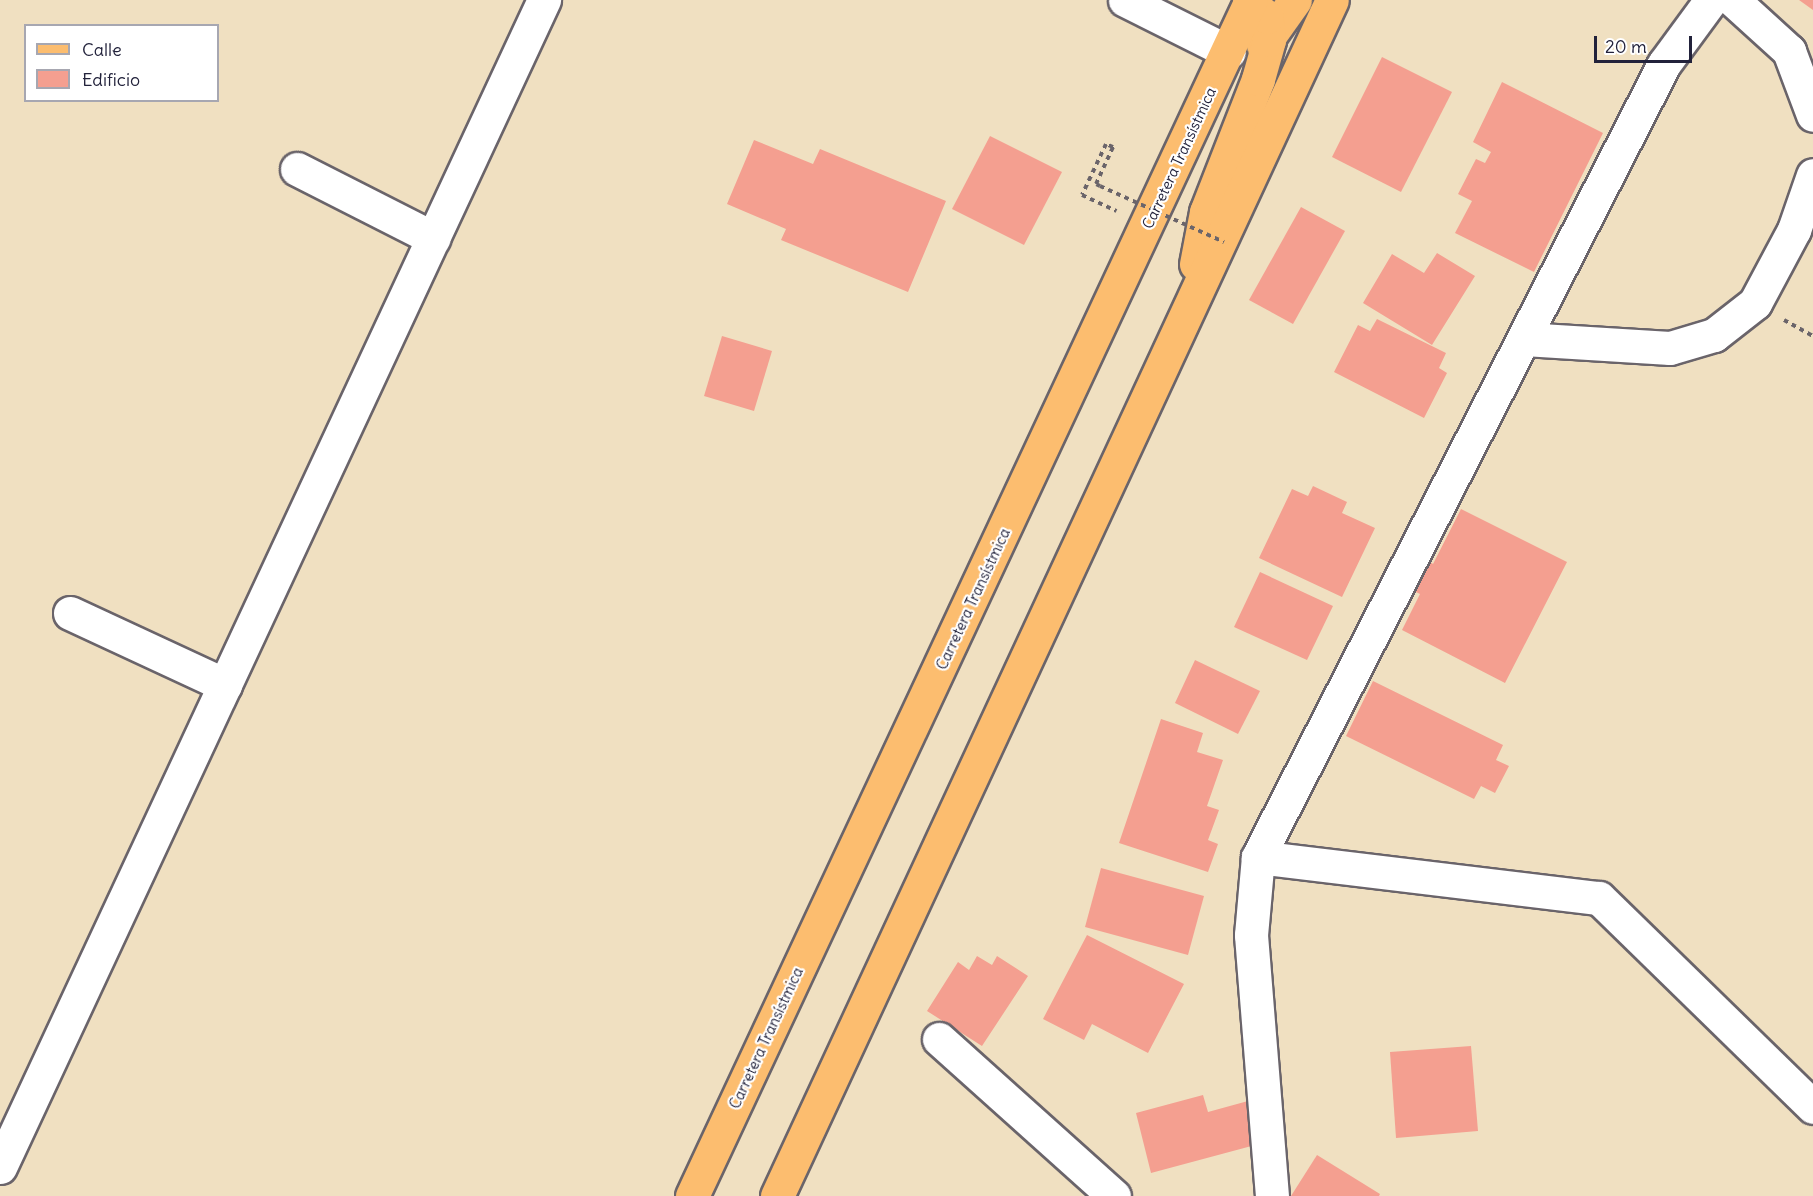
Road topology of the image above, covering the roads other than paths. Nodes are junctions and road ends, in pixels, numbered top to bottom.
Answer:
1 (544, 0) edge
2 (1125, 0) edge
3 (1295, 0) edge
4 (1332, 0) edge
5 (1711, 0) edge
6 (1733, 0) edge
7 (1247, 1) edge
8 (1269, 40) junction
9 (1229, 52) junction
10 (1801, 52) edge
11 (1813, 115) edge
12 (297, 169) dead end
13 (1813, 175) edge
14 (433, 238) junction
15 (1191, 305) junction
16 (1524, 339) junction
17 (70, 614) dead end
18 (225, 686) junction
19 (1258, 857) junction
20 (939, 1039) dead end
21 (1813, 1107) edge
22 (0, 1167) edge
23 (692, 1196) edge
24 (777, 1196) edge
25 (1114, 1196) edge
26 (1272, 1196) edge

1 - 14 street
2 - 9 street
3 - 8 main road
4 - 15 main road
5 - 16 street
6 - 10 street
7 - 8 main road
7 - 9 main road, Carretera Transístmica
8 - 9 main road
8 - 15 main road
9 - 23 main road, Carretera Transístmica
10 - 11 street
12 - 14 street
13 - 16 street
14 - 18 street
15 - 24 main road
16 - 19 street
17 - 18 street
18 - 22 street
19 - 21 street
19 - 26 street
20 - 25 street

